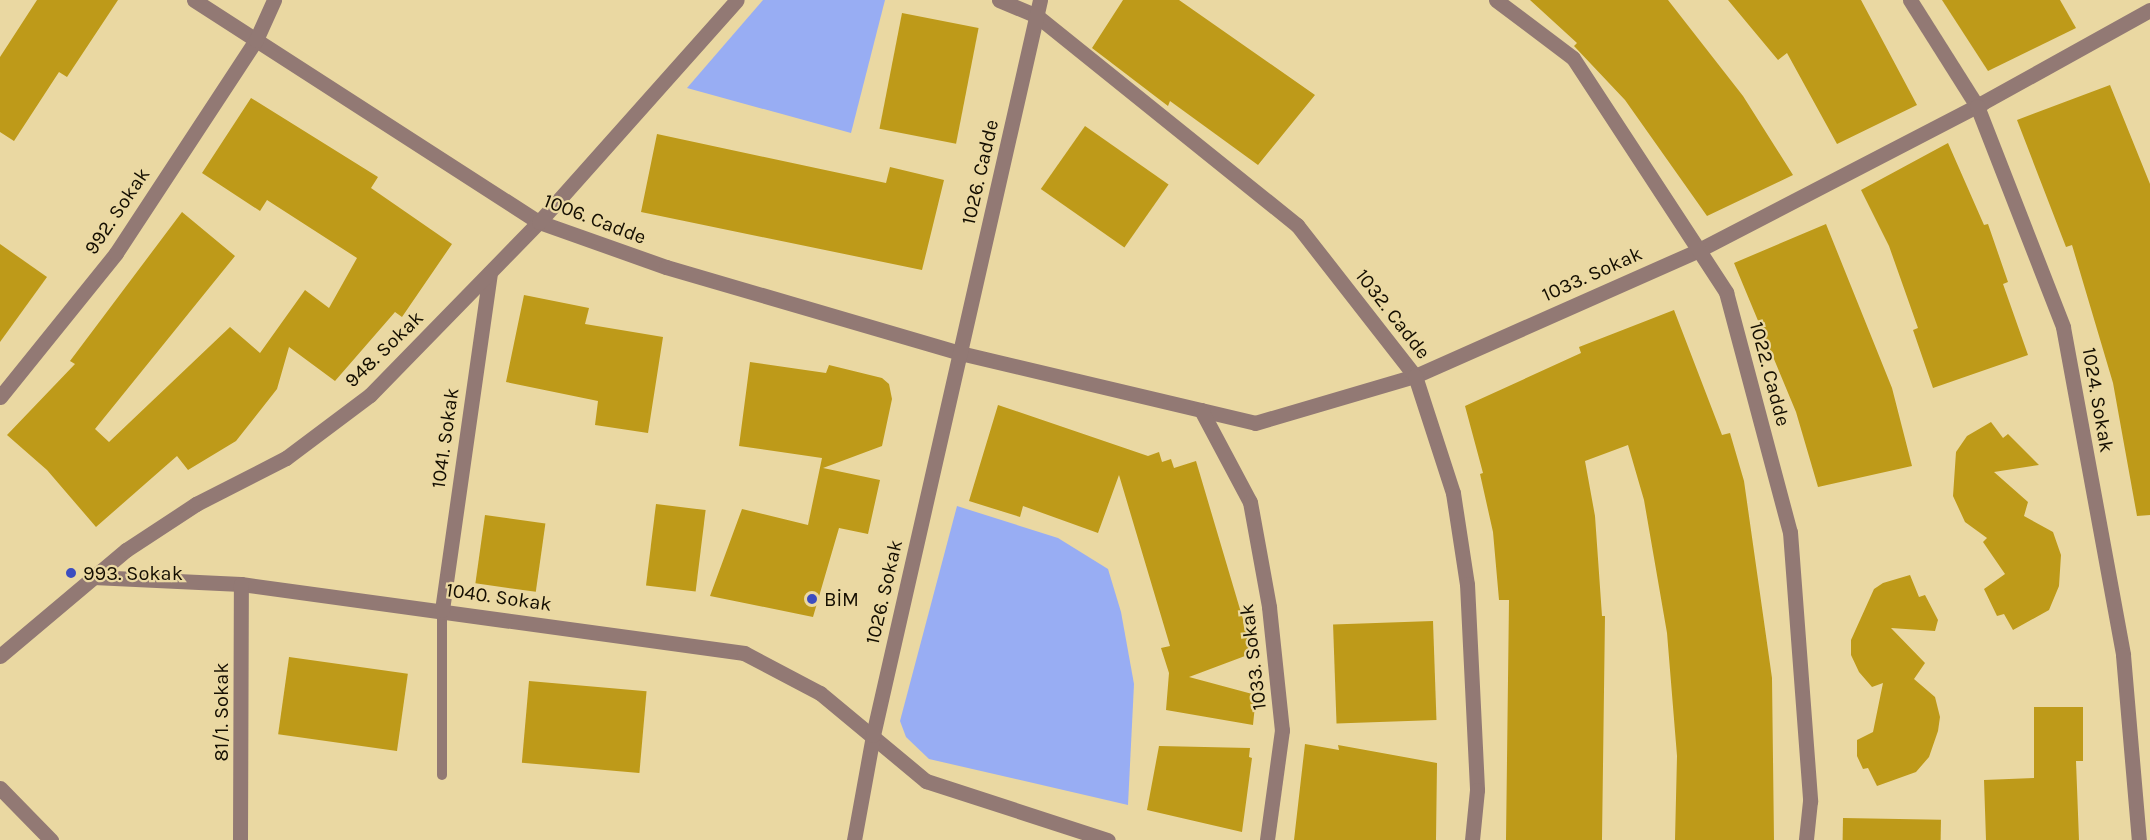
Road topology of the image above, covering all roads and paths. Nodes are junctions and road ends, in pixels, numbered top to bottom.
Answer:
1 (194, 0) edge
2 (274, 0) edge
3 (737, 0) edge
4 (999, 0) edge
5 (1040, 0) edge
6 (1496, 0) edge
7 (1910, 0) edge
8 (2150, 10) edge
9 (1036, 16) junction
10 (256, 40) junction
11 (1980, 104) junction
12 (539, 222) junction
13 (1699, 250) junction
14 (490, 273) junction
15 (960, 353) junction
16 (1415, 376) junction
17 (0, 397) edge
18 (1201, 410) junction
19 (93, 577) junction
20 (241, 584) junction
21 (442, 610) junction
22 (0, 656) edge
23 (873, 735) junction
24 (442, 775) dead end
25 (0, 788) edge
26 (51, 840) edge
27 (240, 840) edge
28 (855, 840) edge
29 (1108, 840) edge
30 (1267, 840) edge
31 (1472, 840) edge
32 (1806, 840) edge
33 (2139, 840) edge

1 - 10 street, 1006. Cadde
2 - 10 street, 992. Sokak
3 - 12 street, 948. Sokak
4 - 9 street, 1032. Cadde
5 - 9 street, 1026. Cadde
6 - 13 street, 1022. Cadde
7 - 11 street, 1024. Sokak
8 - 11 street, 1033. Sokak
9 - 15 street, 1026. Cadde
9 - 16 street, 1032. Cadde
10 - 12 street, 1006. Cadde
10 - 17 street, 992. Sokak
11 - 13 street, 1033. Sokak
11 - 33 street, 1024. Sokak
12 - 14 street, 948. Sokak
12 - 15 street, 1006. Cadde
13 - 16 street, 1033. Sokak
13 - 32 street, 1022. Cadde
14 - 19 street, 948. Sokak
14 - 21 street, 1041. Sokak
15 - 18 street, 1033. Sokak
15 - 23 street, 1026. Sokak
16 - 18 street, 1033. Sokak
16 - 31 street, 1032. Cadde
18 - 30 street, 1033. Sokak
19 - 20 street, 1040. Sokak
19 - 22 street, 948. Sokak
20 - 21 street, 1040. Sokak
20 - 27 street, 81/1. Sokak
21 - 23 street, 1040. Sokak
21 - 24 lane
23 - 28 street, 1026. Sokak
23 - 29 street, 1040. Sokak
25 - 26 street

